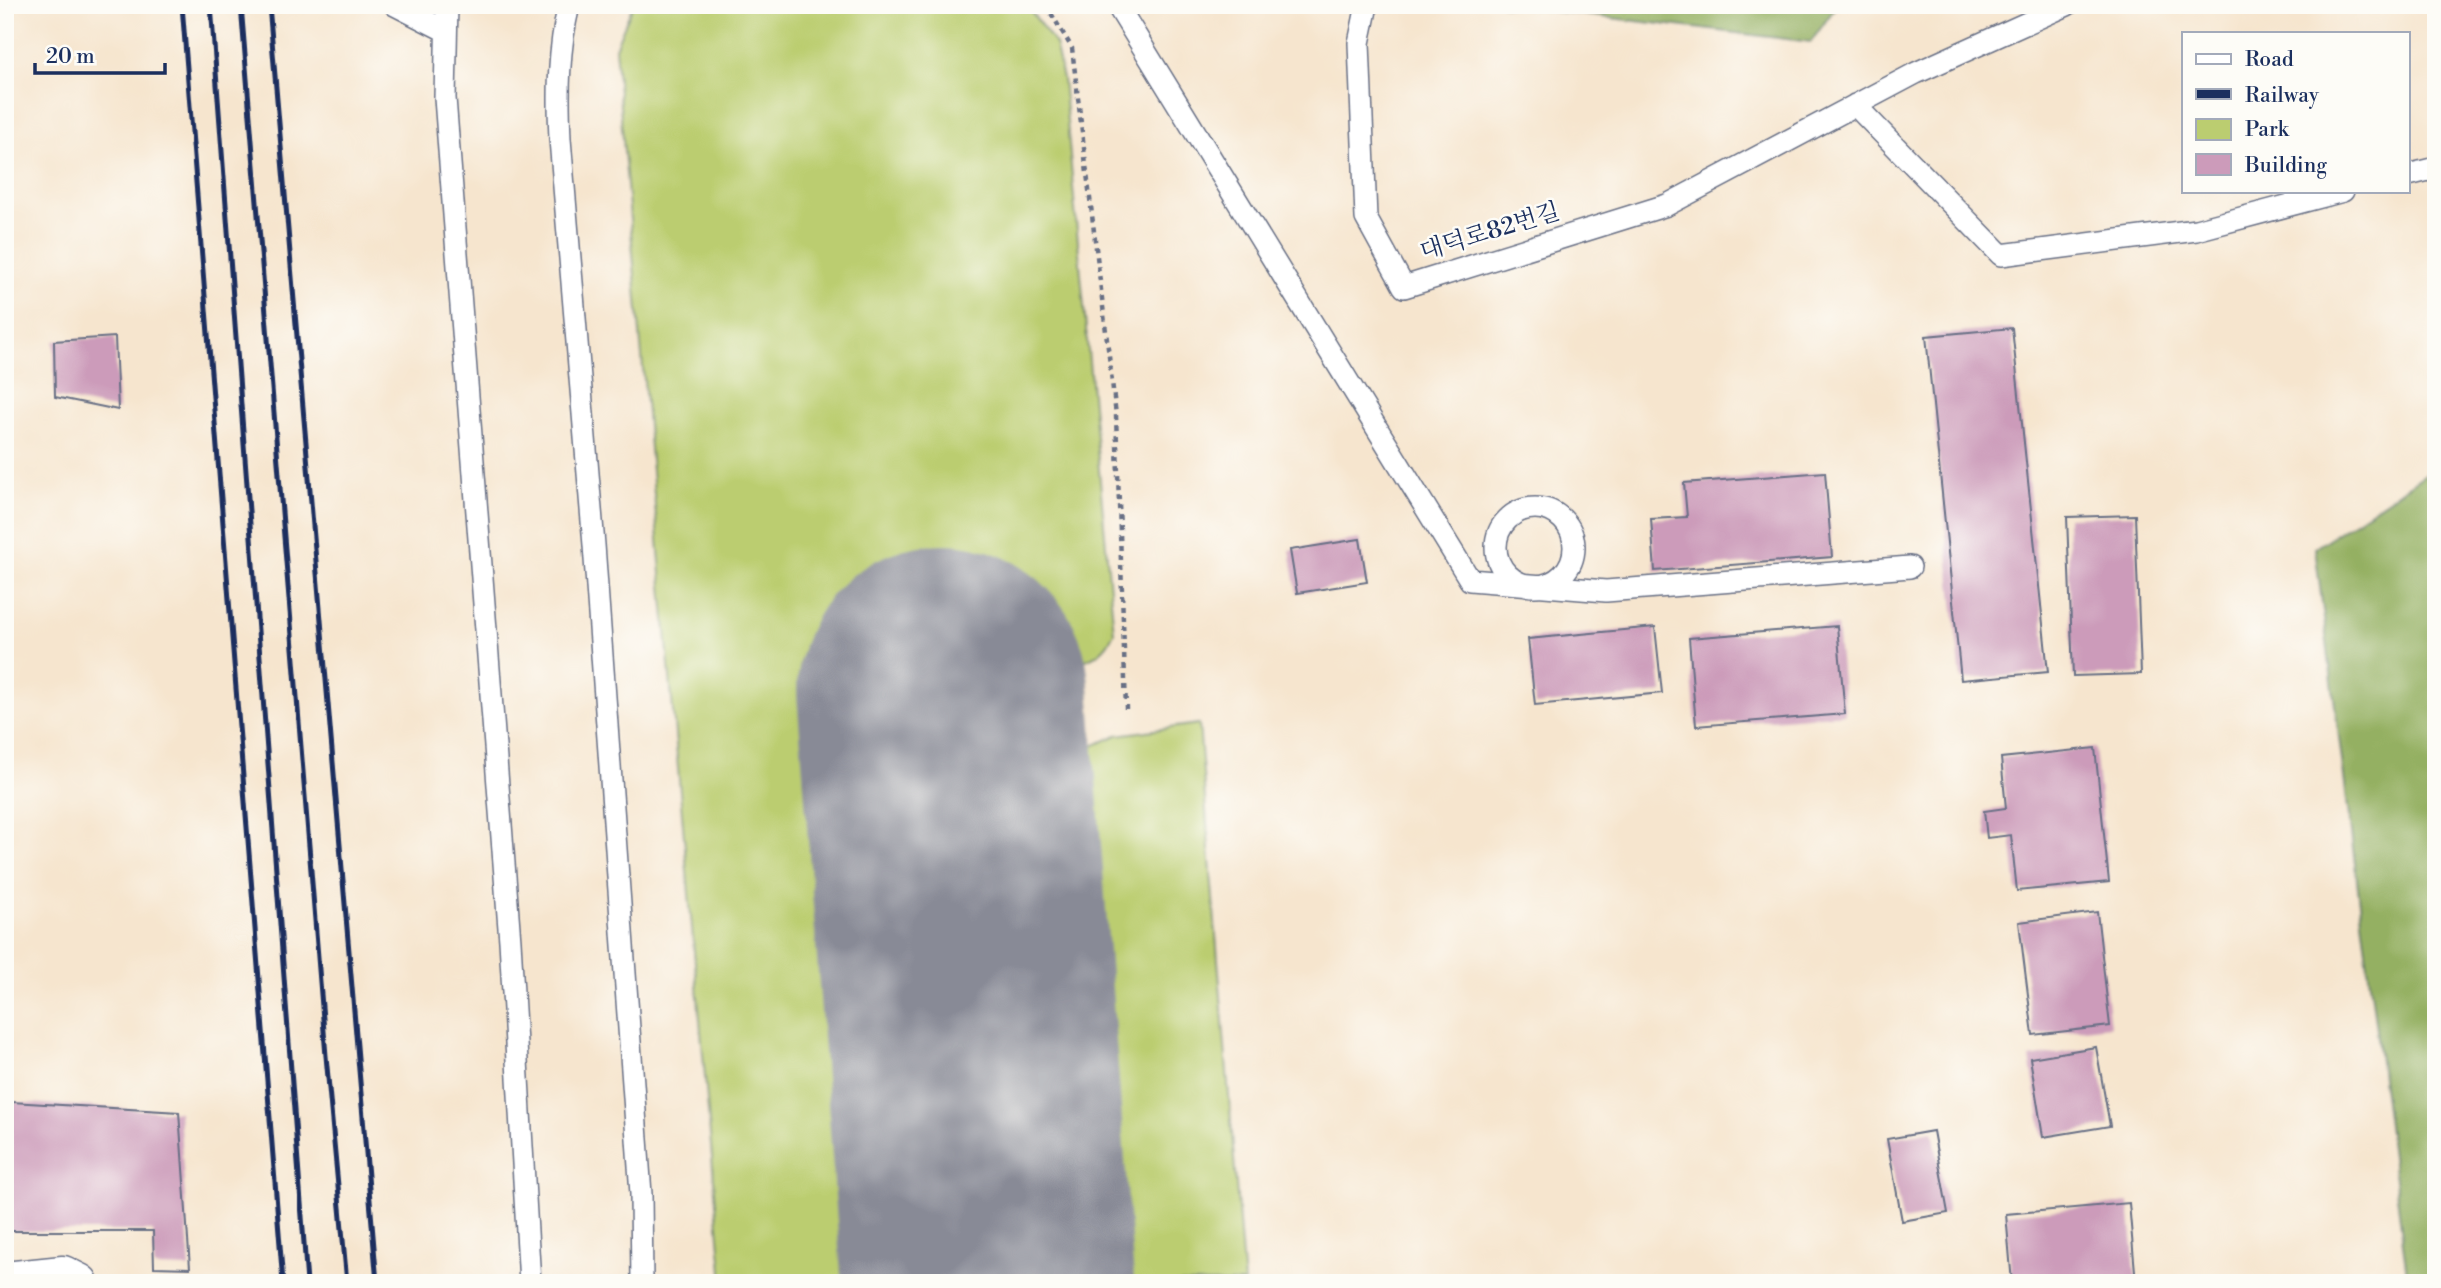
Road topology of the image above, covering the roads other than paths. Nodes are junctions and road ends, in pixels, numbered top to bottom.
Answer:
1 (395, 5) edge
2 (447, 5) edge
3 (569, 5) edge
4 (1118, 5) edge
5 (1367, 5) edge
6 (2067, 5) edge
7 (446, 31) junction
8 (1855, 105) junction
9 (2436, 168) edge
10 (2410, 174) edge
11 (2339, 192) edge
12 (1910, 567) dead end
13 (5, 1281) edge
14 (79, 1283) edge
15 (530, 1283) edge
16 (642, 1283) edge

1 - 7 lane
2 - 7 lane
3 - 16 lane
4 - 12 lane
5 - 8 lane, 대덕로82번길
6 - 8 lane, 대덕로82번길
7 - 15 lane
8 - 11 lane
9 - 10 lane
13 - 14 street

